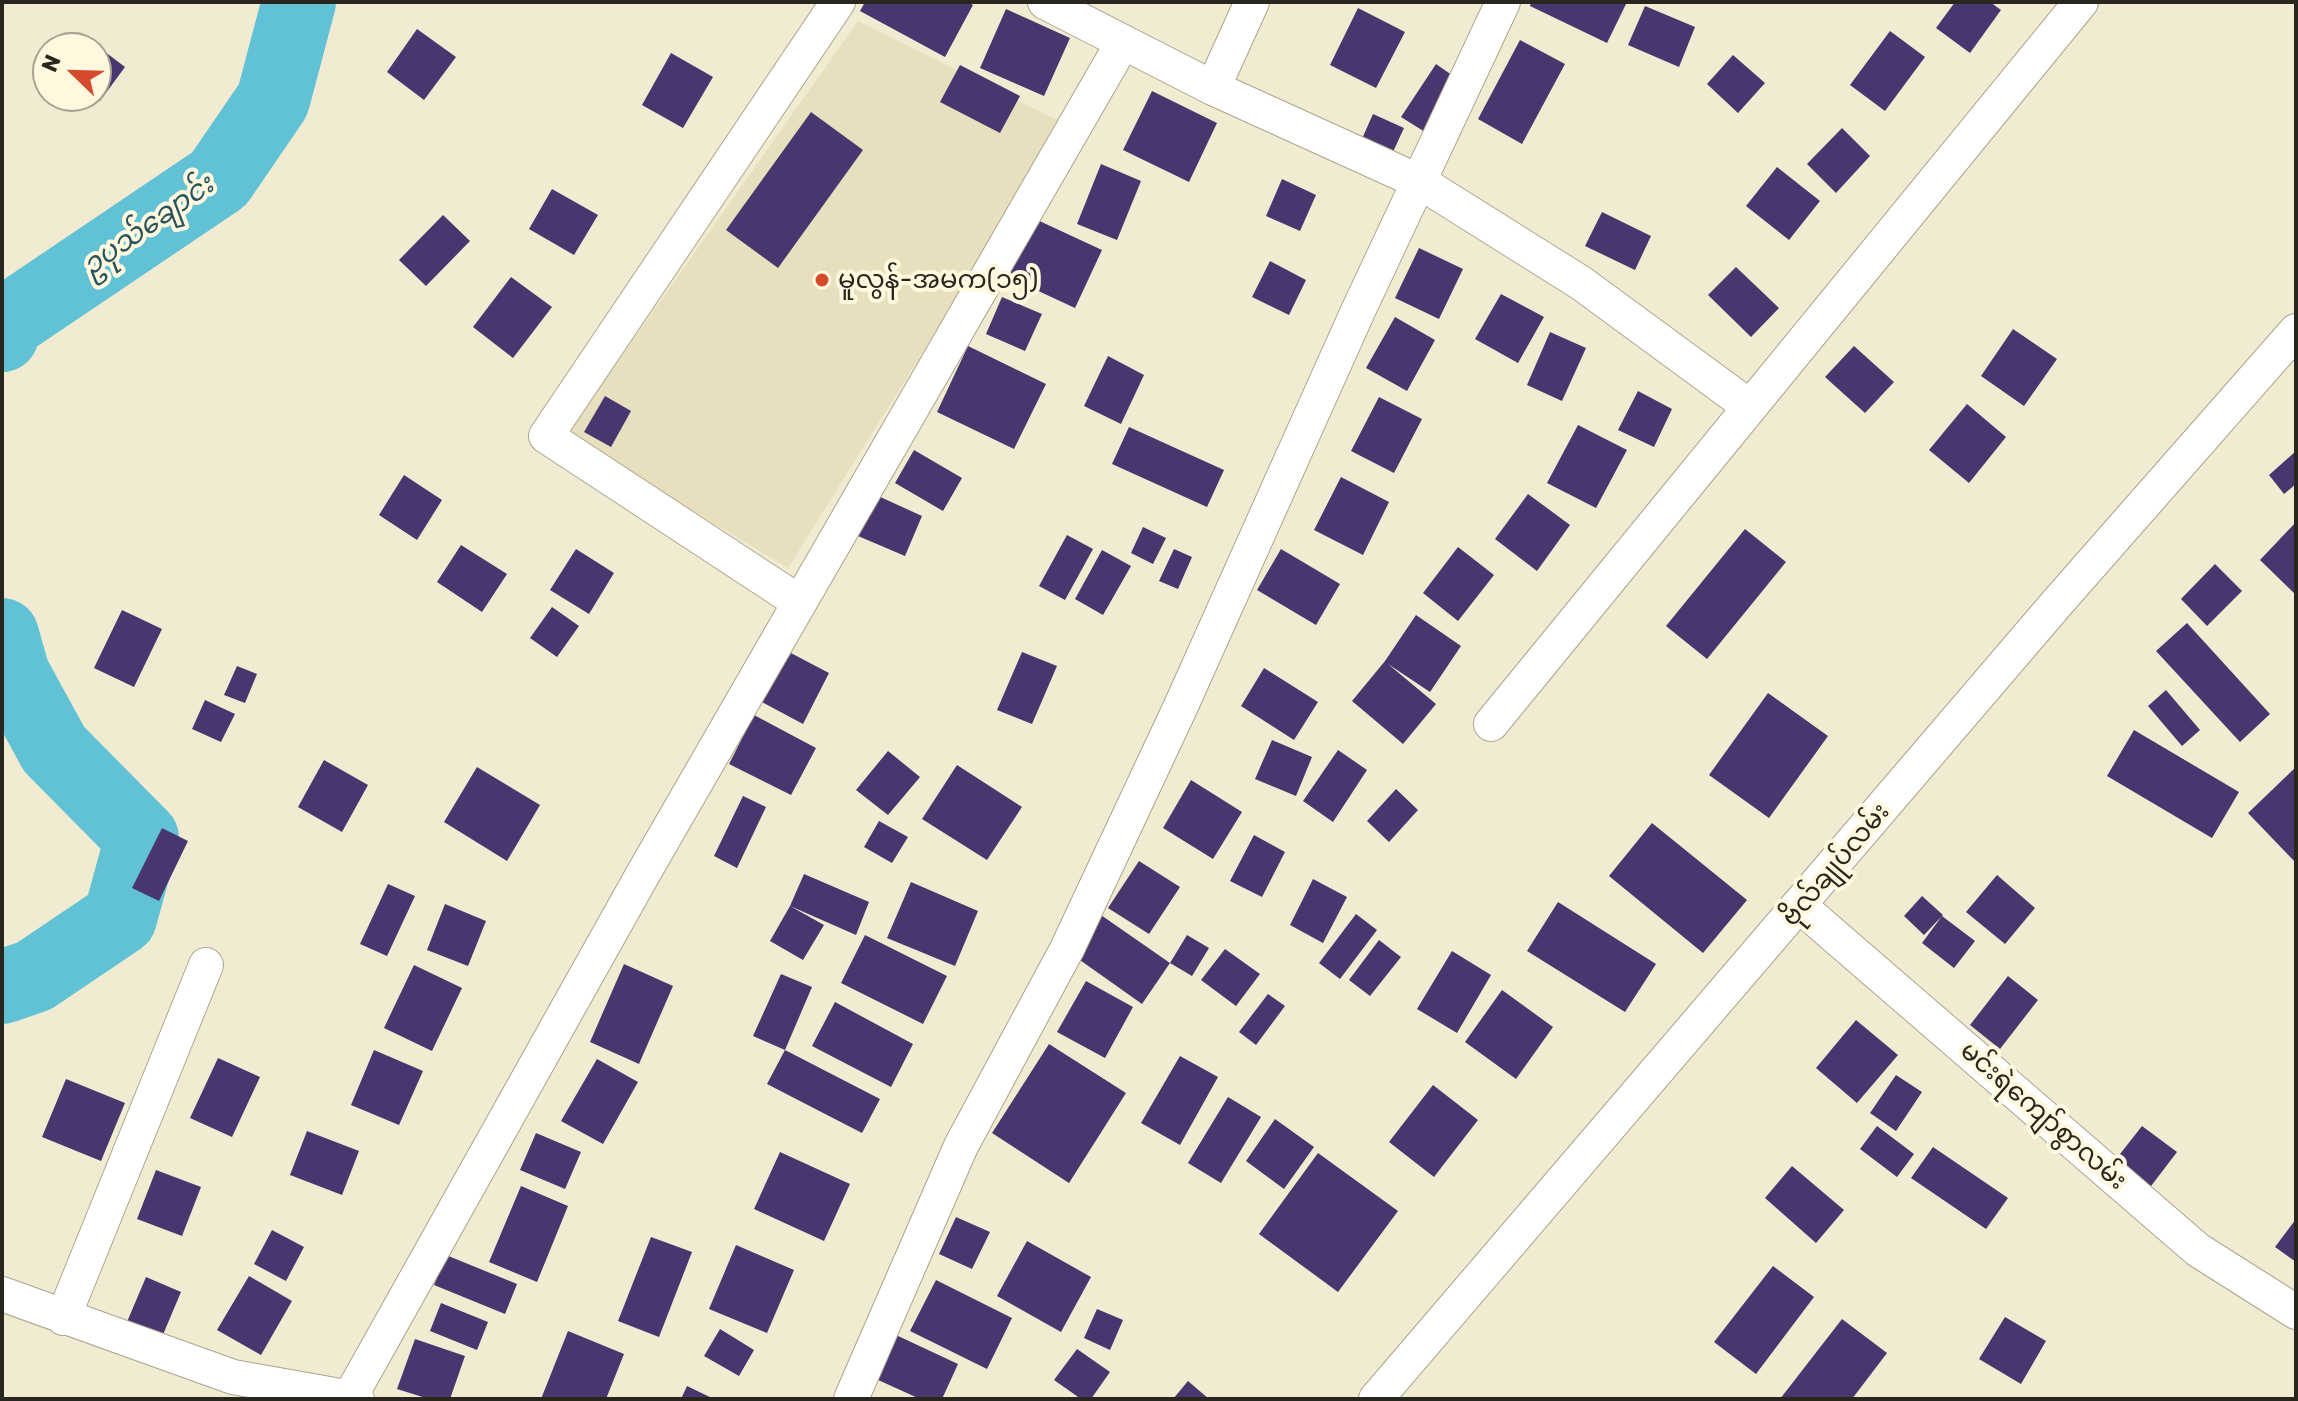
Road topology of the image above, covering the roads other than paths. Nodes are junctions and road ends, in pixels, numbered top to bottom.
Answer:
1 (838, 2) edge
2 (1045, 2) edge
3 (1252, 2) edge
4 (1503, 2) edge
5 (2081, 2) edge
6 (1122, 44) junction
7 (1213, 88) junction
8 (1420, 182) junction
9 (2296, 331) edge
10 (1750, 407) junction
11 (799, 602) junction
12 (1491, 724) dead end
13 (1801, 907) junction
14 (206, 965) dead end
15 (2, 1294) edge
16 (2296, 1312) edge
17 (63, 1318) junction
18 (354, 1398) edge
19 (851, 1399) edge
20 (1376, 1399) edge

1 - 11 street
2 - 6 street
3 - 7 street
4 - 8 street
5 - 10 street
6 - 7 street
6 - 11 street
7 - 8 street
8 - 10 street
8 - 19 street
9 - 13 street, ဗိုလ်ချုပ်လမ်း
10 - 12 street
11 - 18 street
13 - 16 street, မင်းရဲကျော်စွာလမ်း
13 - 20 street, ဗိုလ်ချုပ်လမ်း
14 - 17 street
15 - 17 street
17 - 18 street

